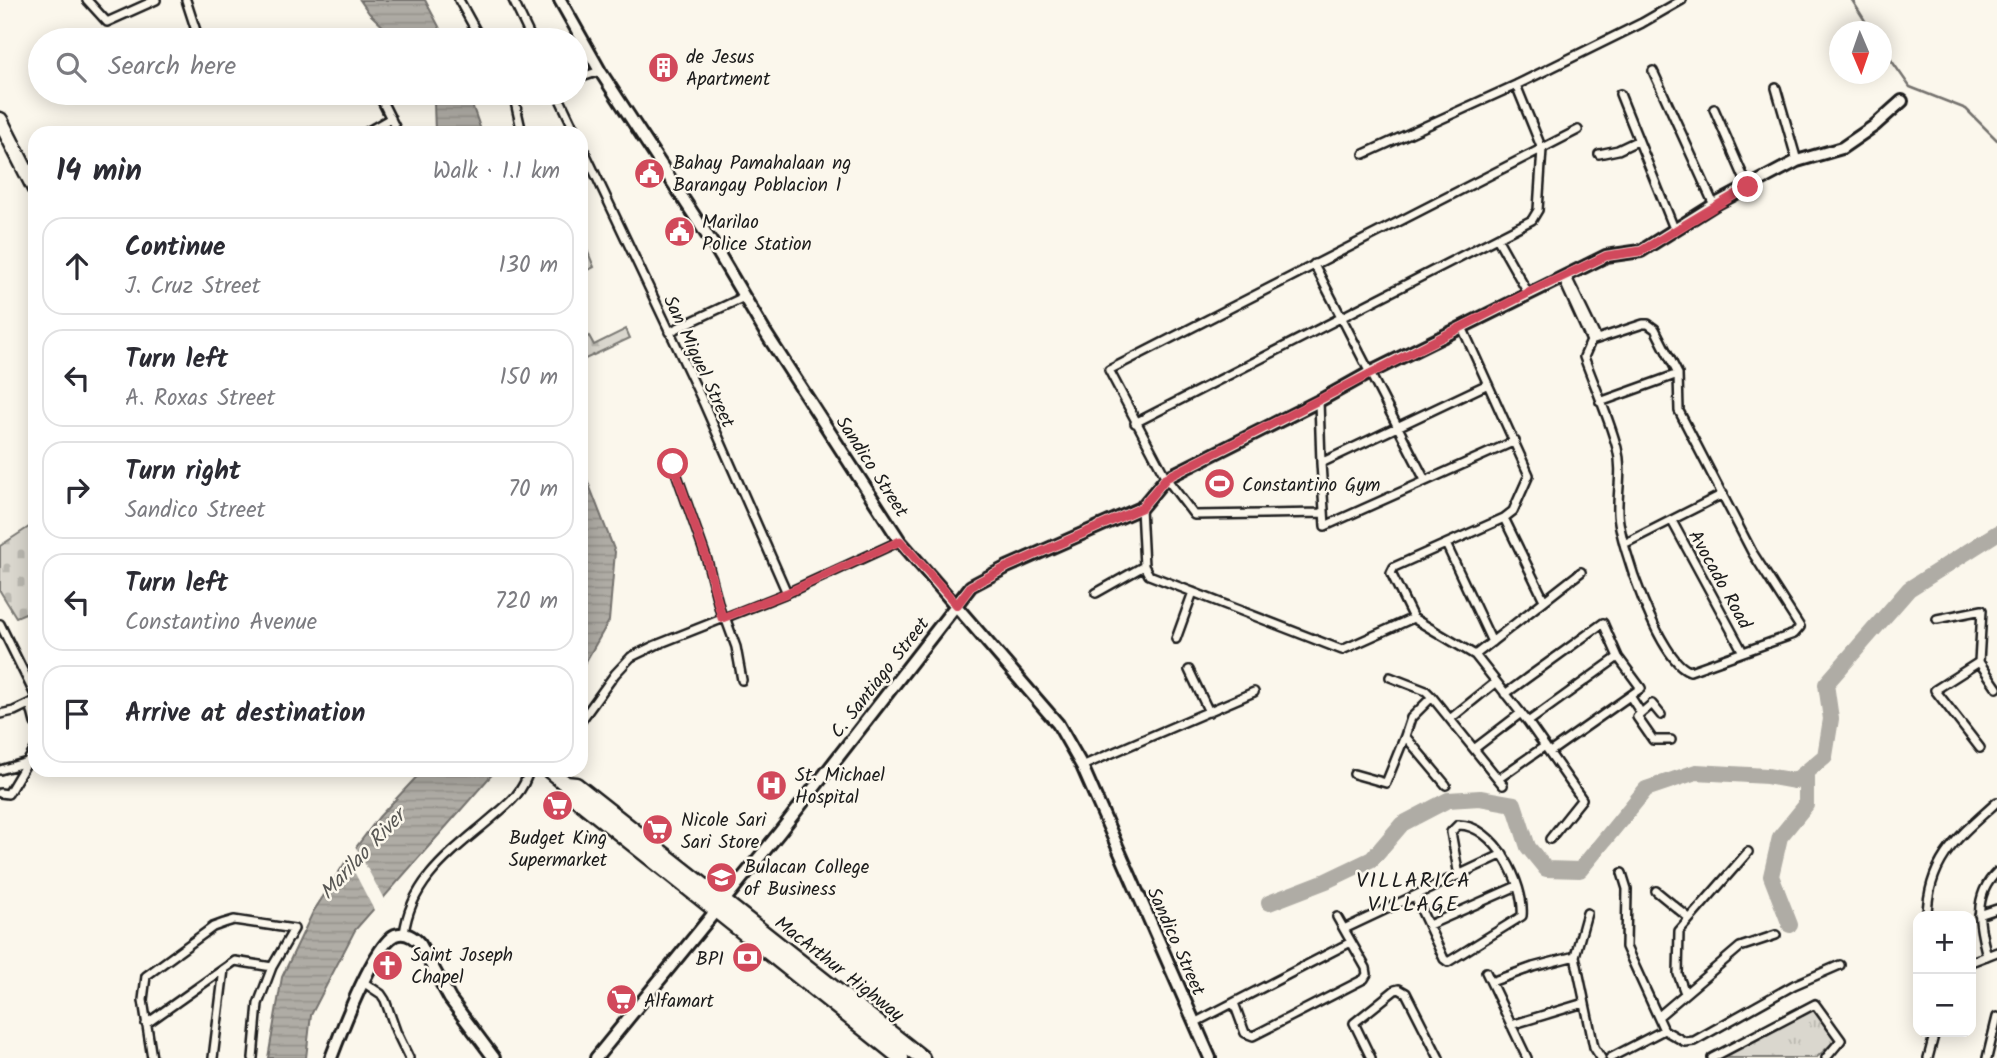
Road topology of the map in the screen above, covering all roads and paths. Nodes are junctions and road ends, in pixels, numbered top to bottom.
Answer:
1 (87, 0) edge
2 (186, 0) edge
3 (459, 0) edge
4 (513, 0) edge
5 (560, 0) edge
6 (1682, 0) edge
7 (150, 1) edge
8 (195, 28) edge
9 (474, 28) edge
10 (526, 28) edge
11 (576, 28) edge
12 (588, 50) edge
13 (600, 71) junction
14 (1653, 71) dead end
15 (588, 75) edge
16 (1516, 85) junction
17 (1776, 88) dead end
18 (1620, 94) dead end
19 (1902, 101) dead end
20 (384, 105) edge
21 (516, 105) edge
22 (563, 105) edge
23 (1714, 108) dead end
24 (391, 118) junction
25 (0, 120) edge
26 (377, 126) edge
27 (395, 126) edge
28 (521, 126) edge
29 (573, 126) edge
30 (1578, 130) dead end
31 (1637, 141) junction
32 (1542, 149) junction
33 (1364, 154) dead end
34 (1599, 154) dead end
35 (588, 159) edge
36 (1797, 161) junction
37 (28, 175) edge
38 (1748, 187) junction
39 (1714, 205) junction
40 (1675, 231) junction
41 (1497, 238) junction
42 (1314, 264) junction
43 (1564, 276) junction
44 (1528, 293) junction
45 (744, 297) junction
46 (1341, 319) junction
47 (1462, 327) junction
48 (669, 332) junction
49 (1594, 340) junction
50 (1369, 373) junction
51 (1678, 374) junction
52 (1488, 384) junction
53 (1319, 401) junction
54 (1600, 402) junction
55 (1135, 423) junction
56 (1399, 428) junction
57 (1515, 441) junction
58 (1321, 463) junction
59 (673, 464) dead end
60 (1166, 478) junction
61 (1425, 480) junction
62 (1723, 494) junction
63 (1141, 508) junction
64 (1323, 513) junction
65 (1504, 518) junction
66 (1672, 521) junction
67 (900, 541) junction
68 (1446, 544) junction
69 (1624, 544) junction
70 (1144, 566) junction
71 (1581, 572) dead end
72 (1193, 592) junction
73 (787, 593) junction
74 (1096, 593) dead end
75 (1544, 600) junction
76 (957, 605) junction
77 (723, 617) junction
78 (1413, 618) junction
79 (1937, 620) dead end
80 (0, 624) edge
81 (1176, 639) dead end
82 (1492, 642) junction
83 (1743, 652) junction
84 (1475, 655) junction
85 (1618, 657) junction
86 (1979, 662) junction
87 (1189, 670) dead end
88 (1390, 677) dead end
89 (742, 680) dead end
90 (28, 681) edge
91 (1496, 682) junction
92 (1997, 688) edge
93 (1254, 692) dead end
94 (1506, 694) junction
95 (1630, 696) junction
96 (1432, 697) junction
97 (28, 704) edge
98 (588, 711) edge
99 (1209, 712) junction
100 (0, 713) edge
101 (1521, 713) junction
102 (1641, 713) junction
103 (1661, 715) dead end
104 (1450, 719) junction
105 (1528, 722) junction
106 (1405, 736) junction
107 (1671, 740) dead end
108 (1980, 748) dead end
109 (1474, 749) junction
110 (1547, 749) junction
111 (27, 762) joint
112 (1082, 766) junction
113 (0, 770) edge
114 (1354, 774) dead end
115 (527, 777) edge
116 (558, 777) edge
117 (1446, 785) dead end
118 (0, 793) edge
119 (1997, 802) edge
120 (1550, 839) dead end
121 (1748, 852) dead end
122 (1503, 854) junction
123 (1997, 872) edge
124 (1622, 873) dead end
125 (1459, 876) junction
126 (1517, 886) junction
127 (1656, 891) dead end
128 (1415, 897) junction
129 (720, 906) junction
130 (1997, 909) edge
131 (1927, 911) edge
132 (1587, 913) dead end
133 (1979, 915) junction
134 (1337, 916) dead end
135 (1689, 918) junction
136 (1429, 925) junction
137 (1344, 929) junction
138 (404, 934) junction
139 (1776, 935) dead end
140 (1351, 942) junction
141 (1997, 952) edge
142 (1575, 956) junction
143 (1987, 956) junction
144 (1976, 960) edge
145 (1840, 965) dead end
146 (272, 967) junction
147 (224, 968) junction
148 (1486, 972) dead end
149 (363, 982) junction
150 (1491, 982) junction
151 (1685, 993) junction
152 (1234, 1003) junction
153 (1584, 1003) junction
154 (1659, 1016) junction
155 (1997, 1017) edge
156 (1194, 1023) junction
157 (146, 1024) junction
158 (1511, 1025) junction
159 (1664, 1030) junction
160 (1934, 1037) edge
161 (1994, 1037) edge
162 (152, 1058) edge
163 (213, 1058) edge
164 (253, 1058) edge
165 (331, 1058) edge
166 (409, 1058) edge
167 (494, 1058) edge
168 (596, 1058) edge
169 (901, 1058) edge
170 (922, 1058) edge
171 (1210, 1058) edge
172 (1371, 1058) edge
173 (1439, 1058) edge
174 (1527, 1058) edge
175 (1601, 1058) edge
176 (1610, 1058) edge
177 (1712, 1058) edge
178 (1826, 1058) edge
179 (1928, 1058) edge
180 (1987, 1058) edge

1 - 7 street
2 - 8 street
3 - 9 street
4 - 10 street
5 - 11 main road, Sandico Street
6 - 16 street
12 - 13 main road, Sandico Street
13 - 15 street
13 - 45 main road, Sandico Street
14 - 39 street
16 - 32 street
16 - 33 street
17 - 36 street
18 - 31 street
19 - 36 main road
20 - 24 street
21 - 28 street
22 - 29 street
23 - 38 street
24 - 26 street
24 - 27 street
25 - 37 highway
30 - 32 street
31 - 34 street
31 - 40 street
32 - 41 street
32 - 42 street
35 - 48 street, San Miguel Street
36 - 38 main road
38 - 39 main road
39 - 40 main road
40 - 43 main road
41 - 44 street
41 - 46 street
42 - 46 street
42 - 55 street
43 - 44 main road
43 - 49 street
44 - 47 main road
45 - 48 street
45 - 67 main road, Sandico Street
46 - 50 street
46 - 55 street
47 - 50 main road
47 - 52 street
48 - 73 street, San Miguel Street
49 - 51 street
49 - 54 street
50 - 53 main road
50 - 56 street
51 - 54 street
51 - 62 street
52 - 56 street
52 - 57 street
53 - 58 street
53 - 60 main road
54 - 69 street
55 - 60 street
56 - 58 street
56 - 61 street
57 - 61 street
57 - 65 street
58 - 64 street
59 - 77 street
60 - 63 main road
60 - 64 street
61 - 64 street
62 - 66 street
62 - 83 street
63 - 70 street
63 - 76 main road, C. Santiago Street
65 - 68 street
65 - 75 street
66 - 69 street
66 - 83 street, Avocado Road
67 - 73 street
67 - 76 main road, Sandico Street
68 - 78 street
68 - 82 street
69 - 83 street
70 - 72 street
70 - 74 street
71 - 75 street
72 - 78 street
72 - 81 street
73 - 77 street
75 - 82 street
76 - 112 main road, Sandico Street
76 - 129 main road, C. Santiago Street
77 - 89 street
77 - 98 street
78 - 84 street
79 - 86 street
80 - 90 street
82 - 84 street
84 - 91 street
85 - 94 street
85 - 95 street
85 - 105 street
86 - 92 street
86 - 108 street
87 - 99 street
88 - 96 street
91 - 94 street
91 - 104 street
93 - 99 street
94 - 101 street
95 - 102 street
95 - 110 street
96 - 104 street
96 - 106 street
97 - 100 street
99 - 112 street
101 - 105 street
101 - 109 street
102 - 103 street
102 - 107 street
104 - 109 street
105 - 110 street
106 - 114 street
106 - 117 street
109 - 110 street
110 - 120 street
111 - 113 street
111 - 118 street
112 - 156 main road, Sandico Street
115 - 138 street
116 - 129 highway, MacArthur Highway
119 - 131 street
121 - 135 street
122 - 125 street
122 - 125 street
122 - 126 street
123 - 133 street
124 - 154 street
125 - 128 street
126 - 136 street
126 - 136 street
127 - 135 street
128 - 136 street
128 - 137 street
129 - 168 main road, C. Santiago Street
129 - 169 highway, MacArthur Highway
129 - 170 highway, MacArthur Highway
130 - 133 street
132 - 142 street
133 - 143 street
134 - 137 street
135 - 151 street
137 - 140 street
138 - 149 main road
138 - 167 main road
139 - 151 street
140 - 152 street
140 - 152 street
141 - 143 street
142 - 150 street
142 - 153 street
143 - 144 street
145 - 159 street
146 - 147 street
146 - 157 street
146 - 164 street
147 - 157 street
147 - 163 street
148 - 150 street
149 - 165 main road
149 - 166 street
150 - 158 street
151 - 154 street
152 - 156 street
153 - 158 street
153 - 175 street
154 - 159 street
155 - 161 street
156 - 171 main road, Sandico Street
157 - 162 street
158 - 174 street
159 - 176 street
160 - 179 street
161 - 180 street
172 - 173 street
177 - 178 street

